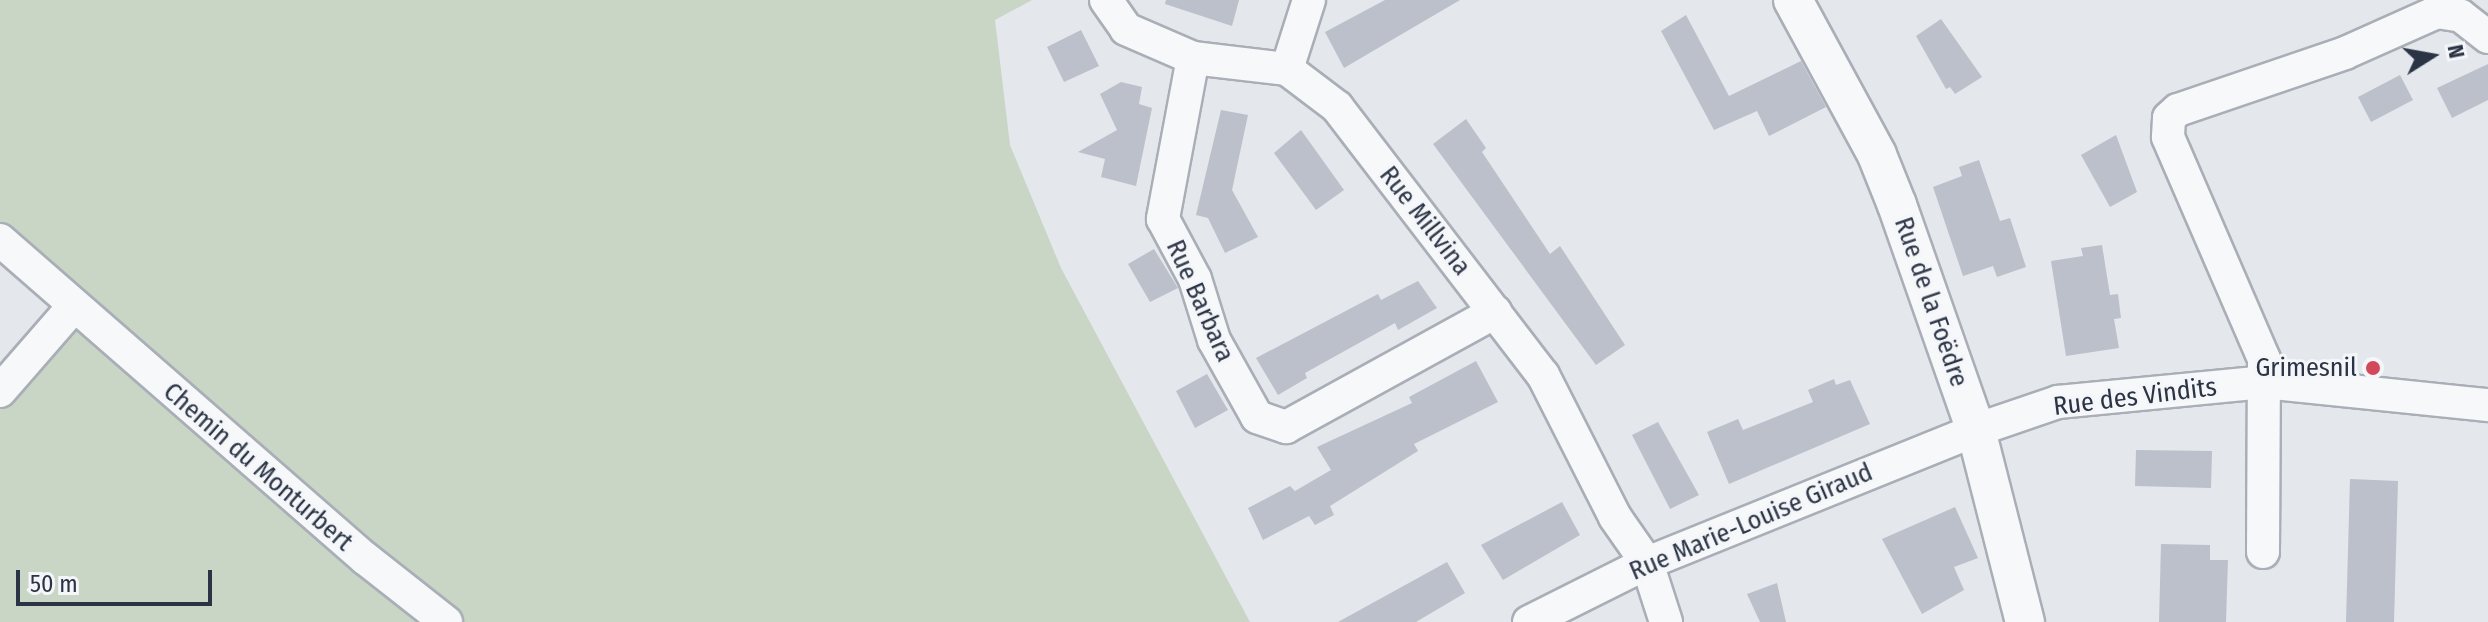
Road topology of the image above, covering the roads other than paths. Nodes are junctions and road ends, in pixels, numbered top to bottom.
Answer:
1 (1106, 0) edge
2 (1309, 0) edge
3 (1793, 0) edge
4 (2488, 37) edge
5 (1193, 58) junction
6 (1287, 69) junction
7 (0, 240) edge
8 (73, 307) junction
9 (1495, 312) junction
10 (2264, 382) junction
11 (0, 391) edge
12 (2488, 405) edge
13 (1976, 430) junction
14 (2263, 552) dead end
15 (1647, 563) junction
16 (446, 622) edge
17 (1529, 622) edge
18 (1666, 622) edge
19 (2025, 622) edge

1 - 5 street
2 - 6 street
3 - 13 street, Rue de la Foëdre
4 - 10 street
5 - 6 street
5 - 9 street, Rue Barbara
6 - 9 street, Rue Millvina
7 - 8 street, Chemin du Monturbert
8 - 11 street
8 - 16 street, Chemin du Monturbert
9 - 15 street, Rue Millvina
10 - 12 street, Rue des Vindits
10 - 13 street, Rue des Vindits
10 - 14 street
13 - 15 street, Rue Marie-Louise Giraud
13 - 19 street, Rue de la Foëdre
15 - 17 street, Rue Marie-Louise Giraud
15 - 18 street, Rue Millvina

